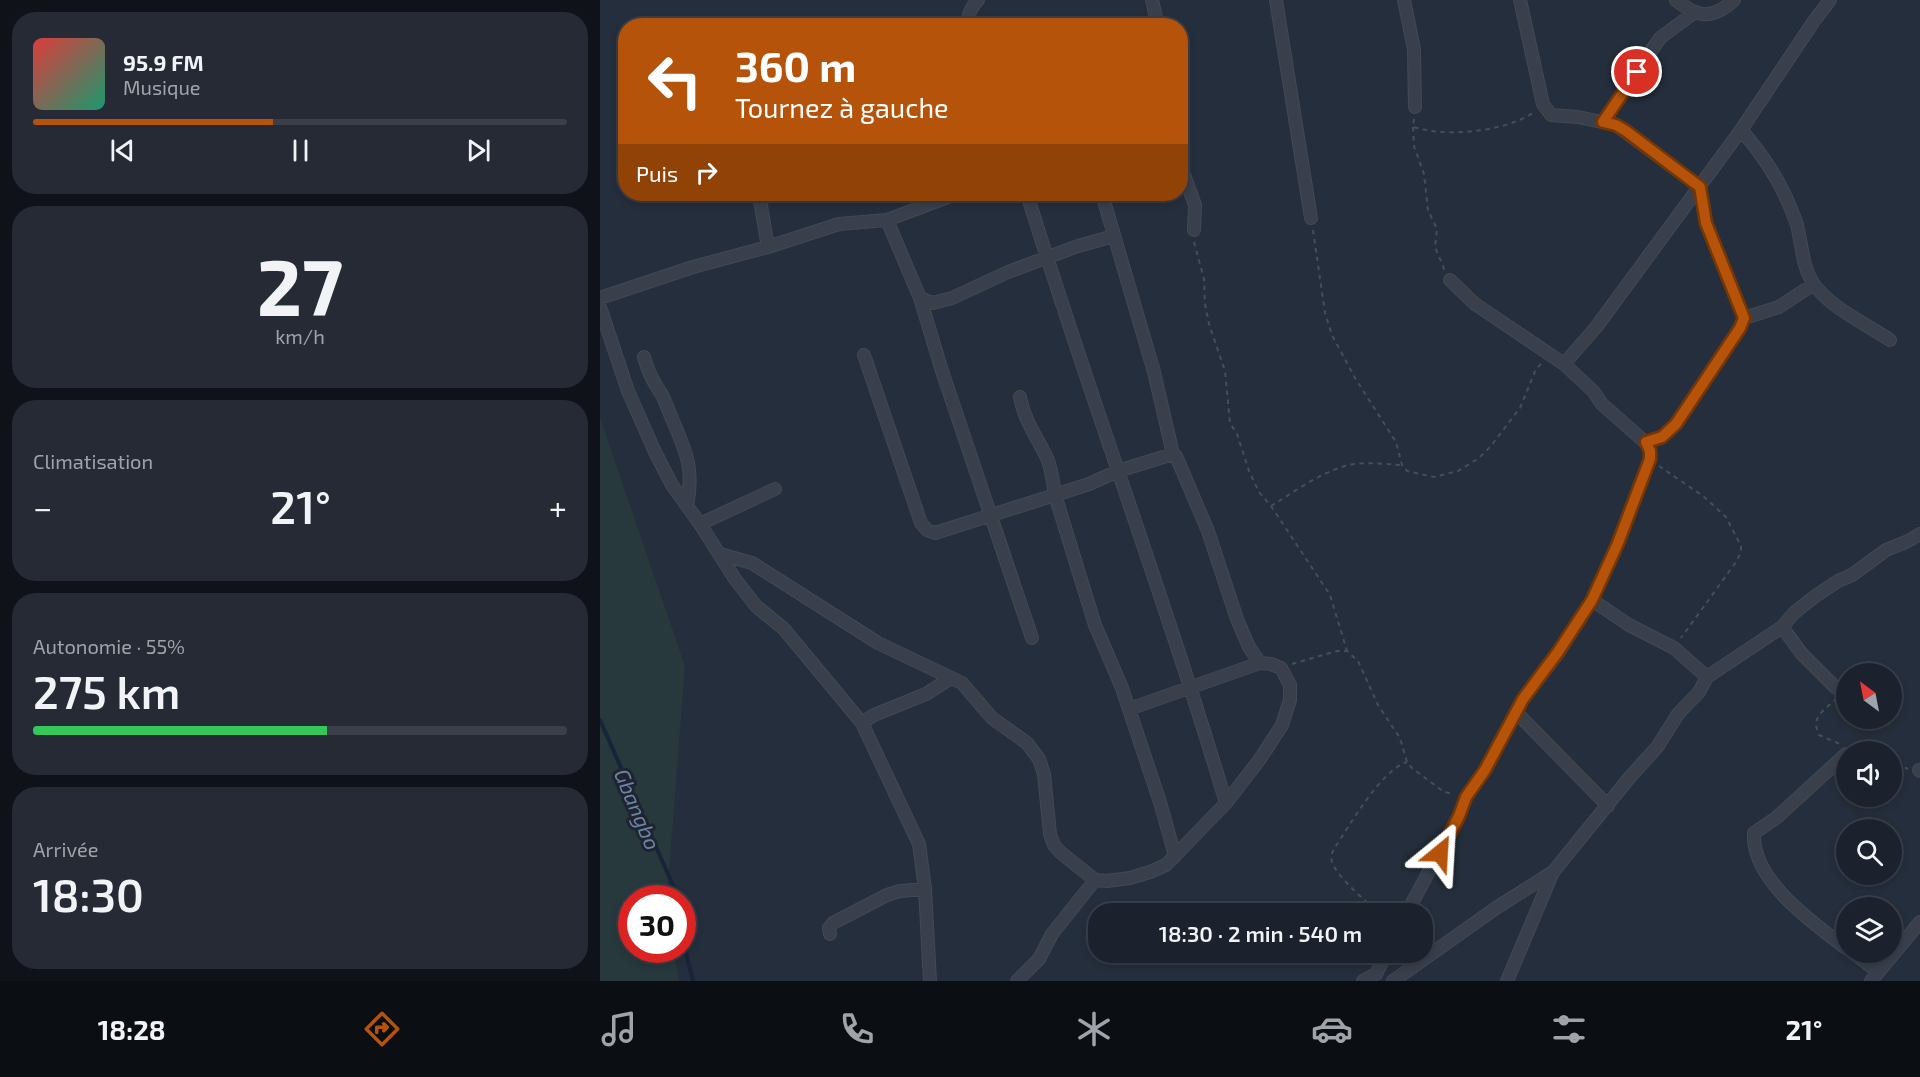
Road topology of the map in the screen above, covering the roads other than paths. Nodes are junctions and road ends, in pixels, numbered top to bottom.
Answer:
1 (1152, 0) edge
2 (1276, 0) edge
3 (1404, 0) edge
4 (1520, 0) edge
5 (1676, 0) edge
6 (1734, 0) edge
7 (1830, 0) edge
8 (972, 2) edge
9 (1695, 12) junction
10 (967, 18) edge
11 (1156, 18) edge
12 (1415, 107) road end
13 (1603, 122) junction
14 (1741, 130) junction
15 (1188, 186) edge
16 (1700, 187) junction
17 (760, 201) edge
18 (937, 201) edge
19 (1029, 201) edge
20 (1104, 201) edge
21 (1311, 218) road end
22 (887, 220) junction
23 (1194, 230) road end
24 (1114, 236) junction
25 (768, 248) junction
26 (1047, 258) junction
27 (1450, 280) road end
28 (1814, 284) junction
29 (600, 298) edge
30 (920, 298) junction
31 (600, 307) edge
32 (1744, 318) junction
33 (1890, 340) dead end
34 (864, 355) dead end
35 (644, 357) dead end
36 (1564, 364) junction
37 (1020, 397) dead end
38 (1646, 442) junction
39 (1173, 454) junction
40 (1118, 471) junction
41 (775, 489) dead end
42 (1055, 495) junction
43 (687, 506) junction
44 (991, 515) junction
45 (700, 524) junction
46 (1920, 534) edge
47 (720, 554) junction
48 (1592, 600) junction
49 (1782, 627) junction
50 (1032, 638) dead end
51 (1260, 663) junction
52 (1707, 677) junction
53 (951, 678) junction
54 (1835, 687) road end
55 (1192, 688) junction
56 (1129, 709) junction
57 (1517, 712) junction
58 (862, 723) junction
59 (1836, 763) edge
60 (1226, 803) junction
61 (1608, 806) junction
62 (1175, 856) junction
63 (1553, 872) junction
64 (1095, 880) junction
65 (925, 889) junction
66 (1412, 903) edge
67 (1920, 922) edge
68 (830, 934) dead end
69 (1836, 940) edge
70 (1384, 963) edge
71 (1862, 963) edge
72 (1874, 976) edge
73 (1379, 978) edge
74 (930, 981) edge
75 (1017, 981) edge
76 (1363, 981) edge
77 (1393, 981) edge
78 (1507, 981) edge

1 - 11 street
2 - 21 street
3 - 12 street
4 - 13 street
5 - 9 street
6 - 9 street
7 - 14 street
8 - 10 street
9 - 13 street
13 - 16 street
14 - 16 street
14 - 28 street
15 - 23 street
16 - 32 street
16 - 36 street
17 - 25 street
18 - 22 street
19 - 26 street
20 - 24 street
22 - 25 street
22 - 30 street
24 - 26 street
24 - 39 street
25 - 29 street
26 - 30 street
26 - 40 street
27 - 36 street
28 - 32 street
28 - 33 street
30 - 44 street
31 - 43 street
32 - 38 street
34 - 44 street
35 - 43 street
36 - 38 street
37 - 42 street
38 - 48 street
39 - 40 street
39 - 51 street
40 - 42 street
40 - 55 street
41 - 45 street
42 - 44 street
42 - 56 street
43 - 45 street
44 - 50 street
45 - 47 street
46 - 49 street
47 - 53 street
47 - 58 street
48 - 52 street
48 - 57 street
49 - 52 street
49 - 54 street
51 - 55 street
51 - 60 street
52 - 61 street
53 - 58 street
53 - 64 street
55 - 56 street
55 - 60 street
56 - 62 street
57 - 61 street
57 - 66 street
58 - 65 street
59 - 69 street
60 - 62 street
61 - 63 street
62 - 64 street
63 - 77 street
63 - 78 street
64 - 75 street
65 - 68 street
65 - 74 street
67 - 72 street
70 - 73 street
71 - 72 street
73 - 76 street

